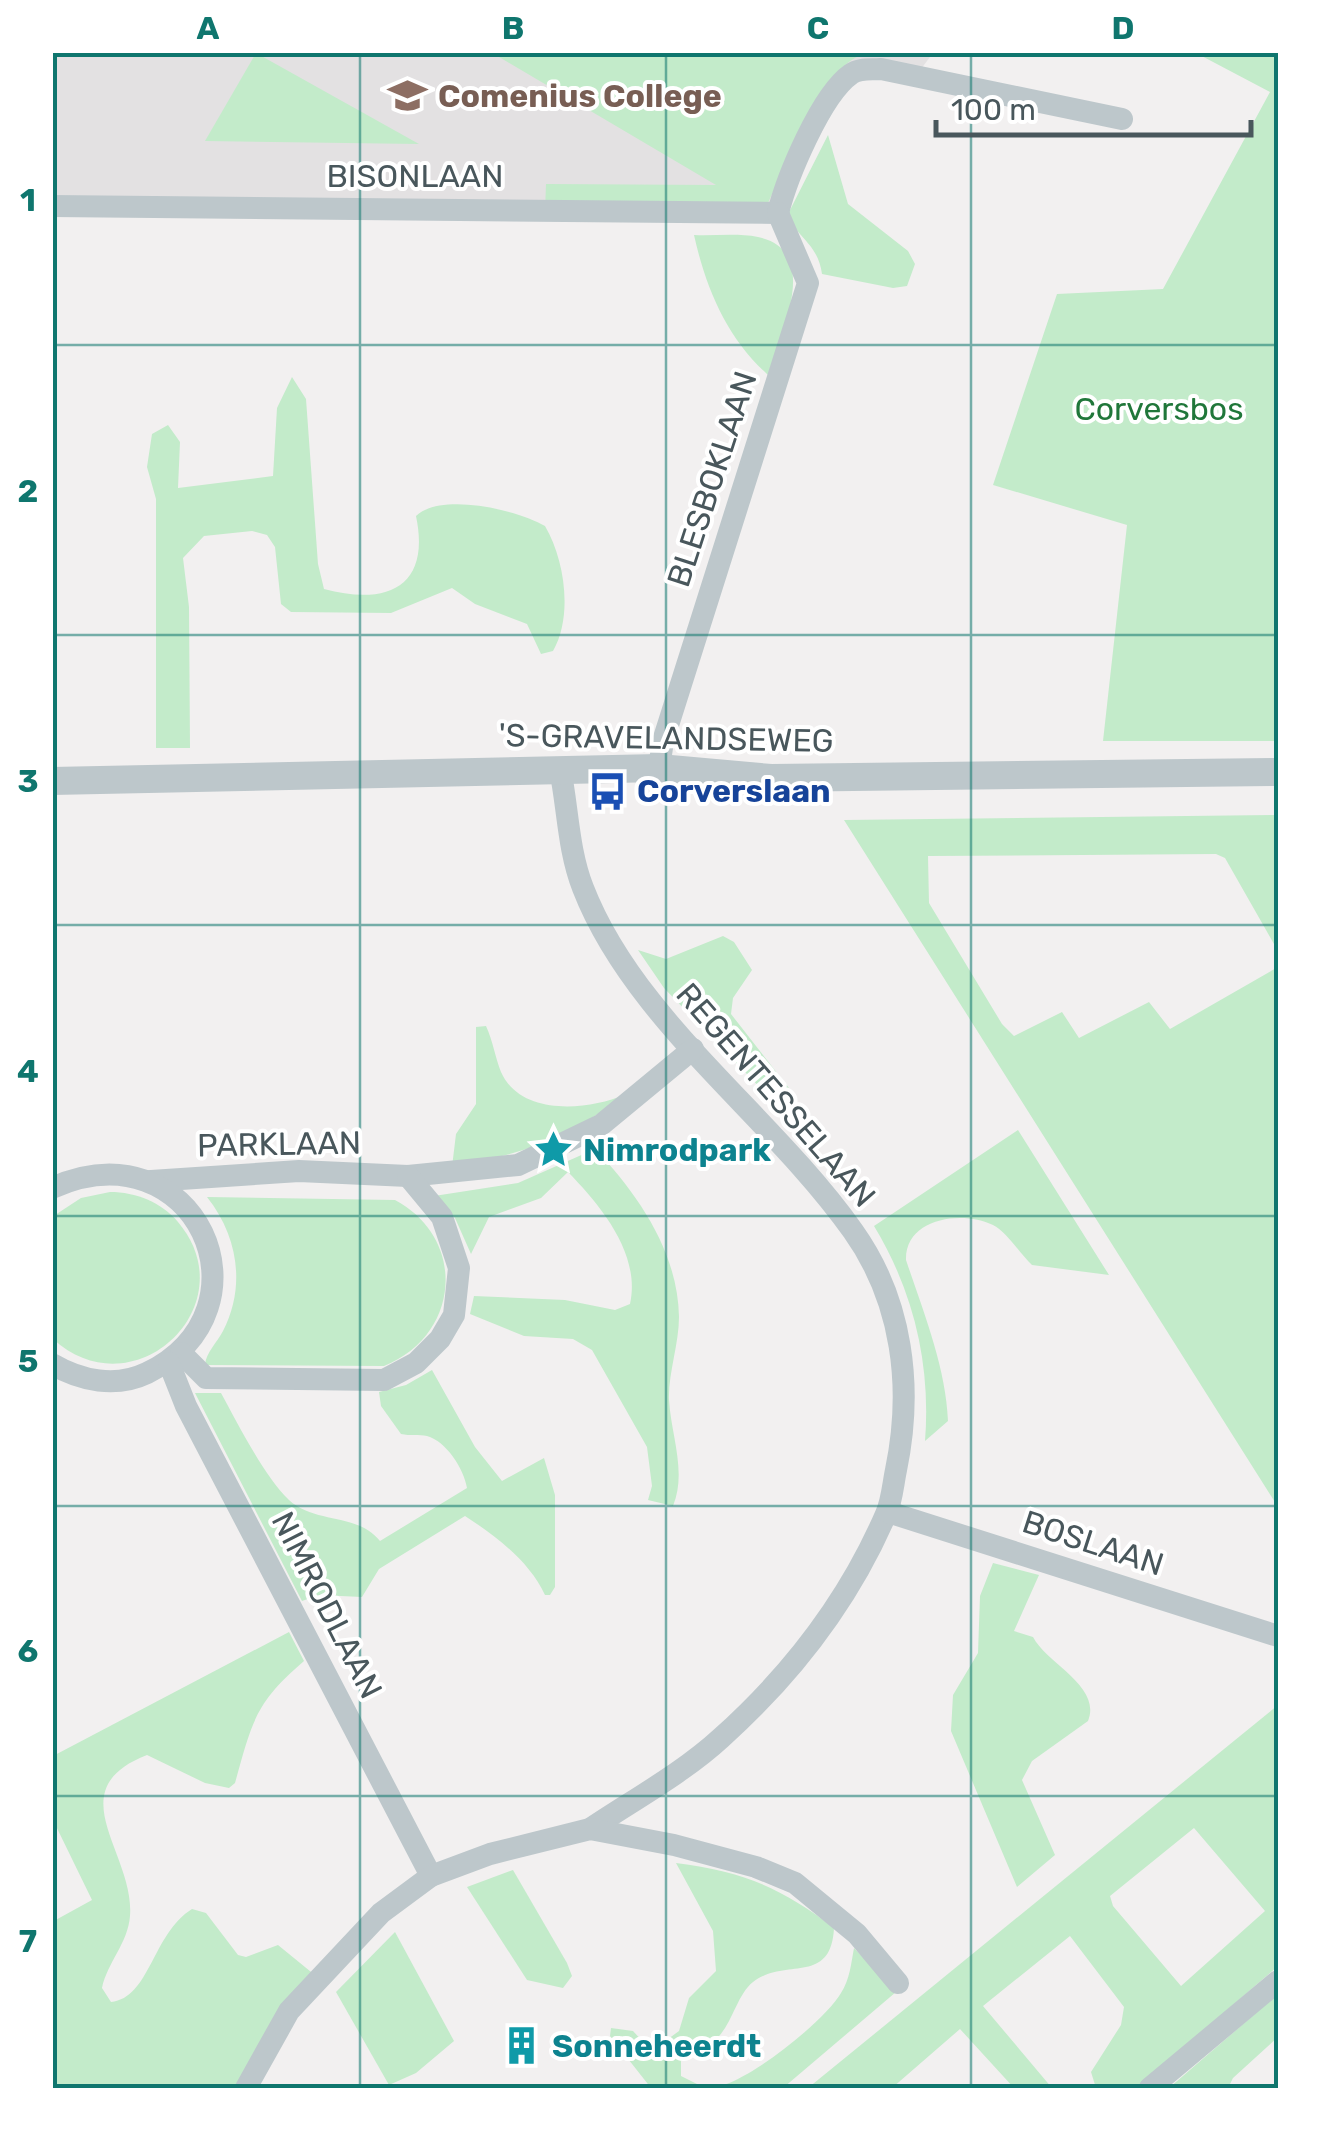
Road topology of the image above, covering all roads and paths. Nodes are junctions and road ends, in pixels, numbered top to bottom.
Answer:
1 (1122, 118) dead end
2 (52, 206) edge
3 (778, 212) junction
4 (659, 768) junction
5 (560, 769) junction
6 (1278, 772) edge
7 (52, 781) edge
8 (693, 1049) junction
9 (408, 1176) junction
10 (151, 1181) junction
11 (53, 1184) edge
12 (175, 1358) junction
13 (59, 1372) edge
14 (888, 1512) junction
15 (1278, 1636) edge
16 (590, 1829) junction
17 (431, 1876) junction
18 (1278, 1981) edge
19 (898, 1983) dead end
20 (246, 2088) edge
21 (1150, 2088) edge

1 - 3 street
2 - 3 street, BISONLAAN
3 - 4 street, BLESBOKLAAN
4 - 5 street, 'S-GRAVELANDSEWEG
4 - 6 street, 'S-GRAVELANDSEWEG
5 - 7 street, 'S-GRAVELANDSEWEG
5 - 8 street, REGENTESSELAAN
8 - 9 street, PARKLAAN
8 - 14 street, REGENTESSELAAN
9 - 10 street, PARKLAAN
9 - 12 street
10 - 11 street
10 - 12 street
12 - 13 street
12 - 17 street, NIMRODLAAN
14 - 15 street, BOSLAAN
14 - 16 street, REGENTESSELAAN
16 - 17 street
16 - 19 street
17 - 20 street
18 - 21 street

